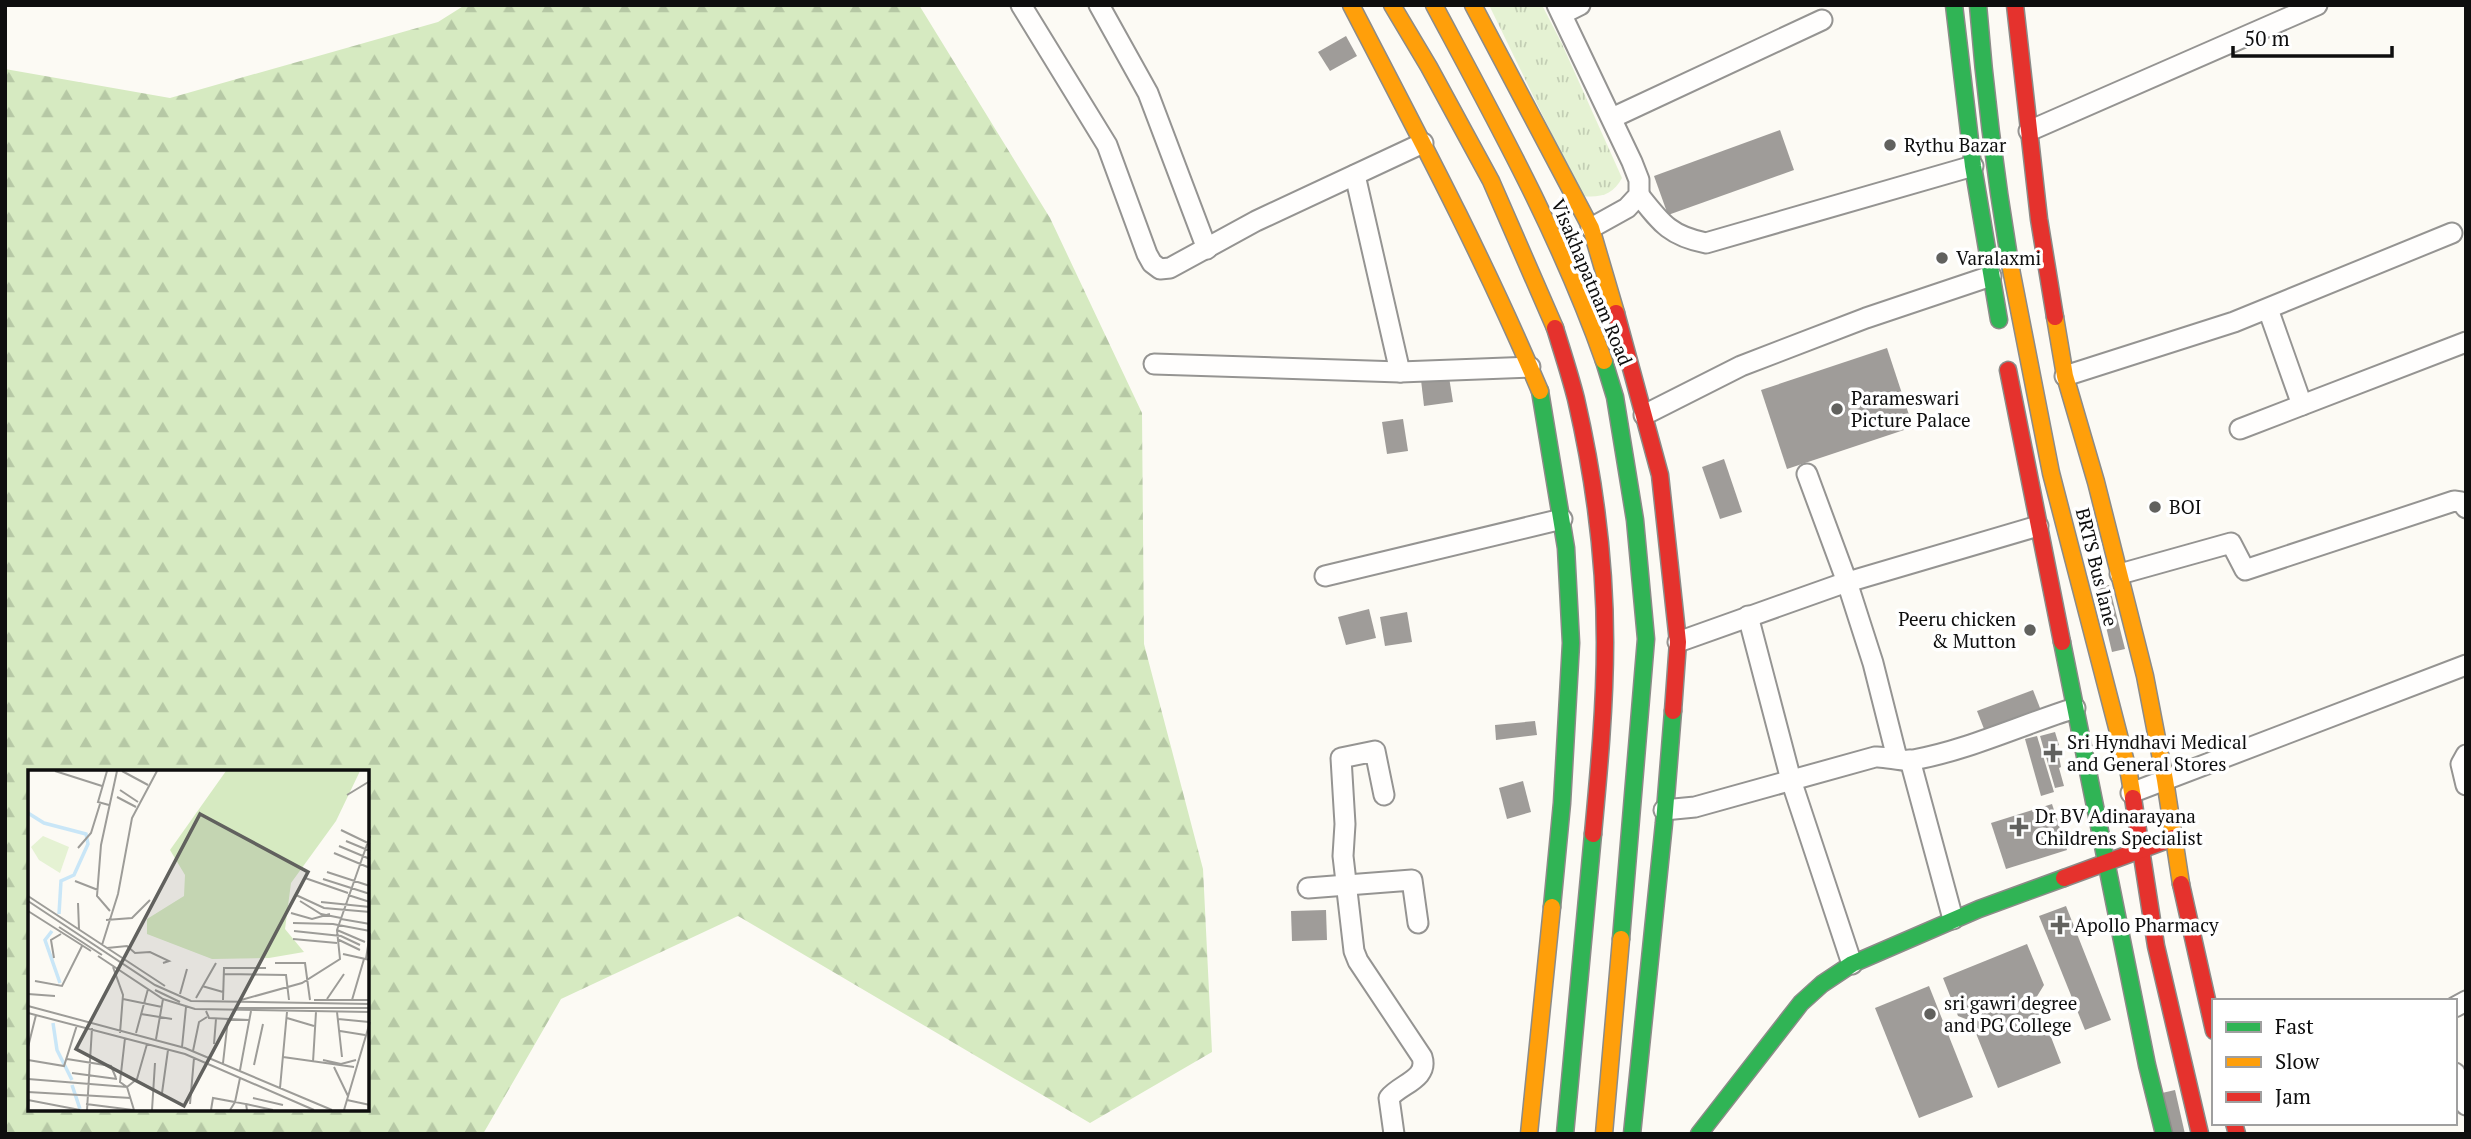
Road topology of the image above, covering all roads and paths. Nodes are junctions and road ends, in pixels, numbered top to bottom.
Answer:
1 (1021, 5) edge
2 (1099, 5) edge
3 (1351, 5) edge
4 (1392, 5) edge
5 (1434, 5) edge
6 (1473, 5) edge
7 (1580, 5) edge
8 (1954, 5) edge
9 (1978, 5) edge
10 (2015, 5) edge
11 (2317, 5) edge
12 (1559, 10) edge
13 (1822, 20) dead end
14 (1612, 118) junction
15 (2029, 131) junction
16 (1423, 142) junction
17 (1973, 166) junction
18 (1355, 175) junction
19 (1639, 195) junction
20 (1591, 228) junction
21 (2452, 233) dead end
22 (1207, 249) junction
23 (1991, 276) junction
24 (2268, 309) junction
25 (2466, 342) edge
26 (1154, 364) dead end
27 (1530, 366) junction
28 (1400, 372) junction
29 (2064, 376) junction
30 (2302, 405) junction
31 (1644, 415) junction
32 (2240, 429) dead end
33 (1807, 474) dead end
34 (2466, 508) edge
35 (1562, 519) junction
36 (2038, 526) junction
37 (2120, 574) junction
38 (1325, 576) dead end
39 (1847, 582) junction
40 (1748, 615) junction
41 (1605, 642) junction
42 (1678, 642) junction
43 (1571, 643) junction
44 (2466, 665) edge
45 (2075, 708) junction
46 (2466, 755) edge
47 (1903, 759) junction
48 (1791, 780) junction
49 (2165, 780) junction
50 (2466, 785) edge
51 (2131, 793) junction
52 (1384, 795) dead end
53 (1664, 810) junction
54 (2173, 838) junction
55 (2139, 850) junction
56 (2108, 862) junction
57 (1346, 885) junction
58 (1308, 888) dead end
59 (1953, 919) junction
60 (1418, 923) dead end
61 (1852, 964) junction
62 (2212, 1022) edge
63 (2457, 1079) edge
64 (2466, 1105) edge
65 (1394, 1134) edge
66 (1529, 1134) edge
67 (1565, 1134) edge
68 (1604, 1134) edge
69 (1632, 1134) edge
70 (1699, 1134) edge
71 (2164, 1134) edge
72 (2200, 1134) edge

1 - 22 street
2 - 22 street
3 - 16 main road
4 - 41 main road
5 - 68 main road, Visakhapatnam Road
6 - 20 main road
7 - 12 street
8 - 17 main road
9 - 51 main road, BRTS Bus lane
10 - 15 main road
11 - 15 street
12 - 14 street
13 - 14 street
14 - 19 street
15 - 29 main road
16 - 18 street
16 - 27 main road
17 - 19 street
17 - 23 main road
18 - 22 street
18 - 28 street
19 - 20 street
20 - 31 main road
21 - 24 street
23 - 31 street
23 - 36 main road
24 - 29 street
24 - 30 street
25 - 30 street
26 - 28 street
27 - 28 street
27 - 35 main road
29 - 37 main road
30 - 32 street
31 - 42 main road
33 - 39 street
34 - 37 street
35 - 38 street
35 - 43 main road
36 - 39 street
36 - 45 main road
37 - 49 main road
39 - 40 street
39 - 47 street
40 - 42 street
40 - 48 street
41 - 43 street
41 - 67 main road
42 - 53 main road
43 - 66 main road
44 - 49 street
45 - 47 street
45 - 56 main road
46 - 50 street
47 - 48 street
47 - 59 street
48 - 53 street
48 - 61 street
49 - 51 street
49 - 54 main road
51 - 55 main road, BRTS Bus lane
52 - 57 street
53 - 69 main road
54 - 55 main road
54 - 62 main road
55 - 56 main road
55 - 72 main road, BRTS Bus lane
56 - 59 main road
56 - 71 main road
57 - 58 street
57 - 60 street
57 - 65 street
59 - 61 main road
61 - 70 main road
63 - 64 street

